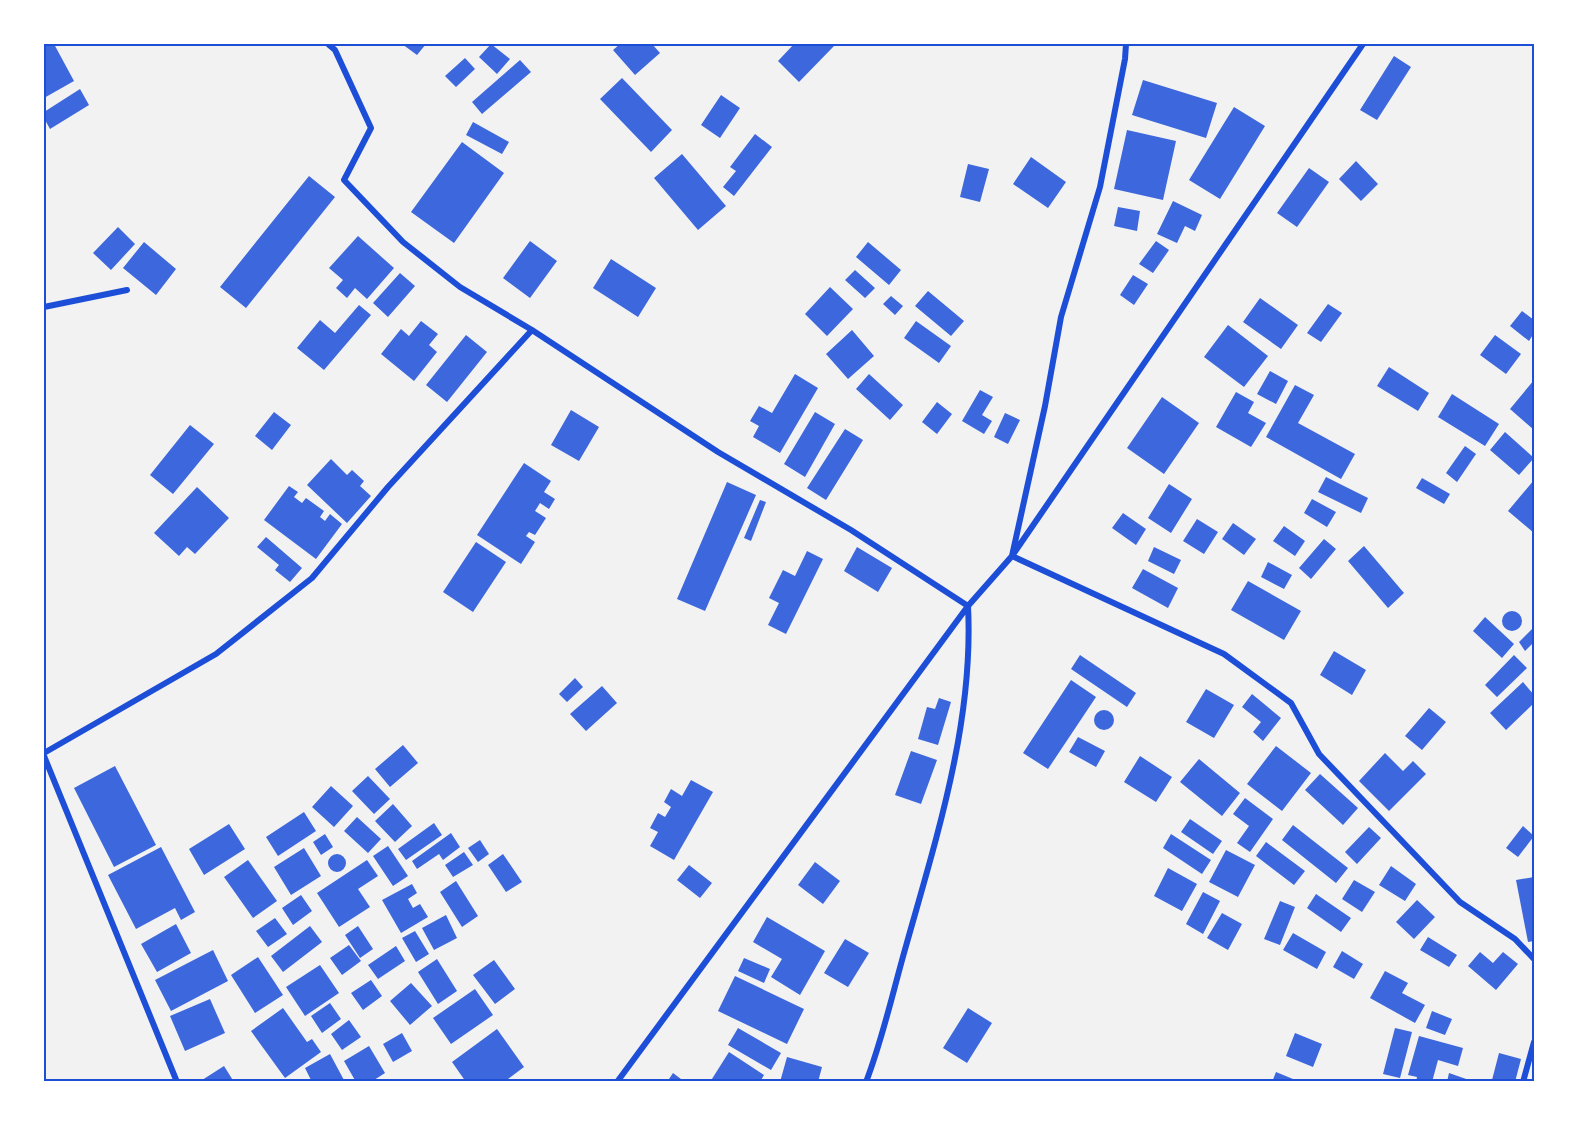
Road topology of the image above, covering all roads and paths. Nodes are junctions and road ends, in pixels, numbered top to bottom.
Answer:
1 (328, 44) edge
2 (1126, 44) edge
3 (1363, 44) edge
4 (127, 290) dead end
5 (44, 307) edge
6 (532, 330) junction
7 (1012, 556) junction
8 (968, 606) junction
9 (44, 755) edge
10 (1534, 959) edge
11 (1534, 1042) edge
12 (177, 1082) edge
13 (617, 1082) edge
14 (866, 1082) edge
15 (1523, 1082) edge

1 - 6 street
2 - 7 street
3 - 7 street
4 - 5 street
6 - 8 street
6 - 9 street
7 - 8 street
7 - 10 street
8 - 13 street
8 - 14 street
9 - 12 street
11 - 15 street

